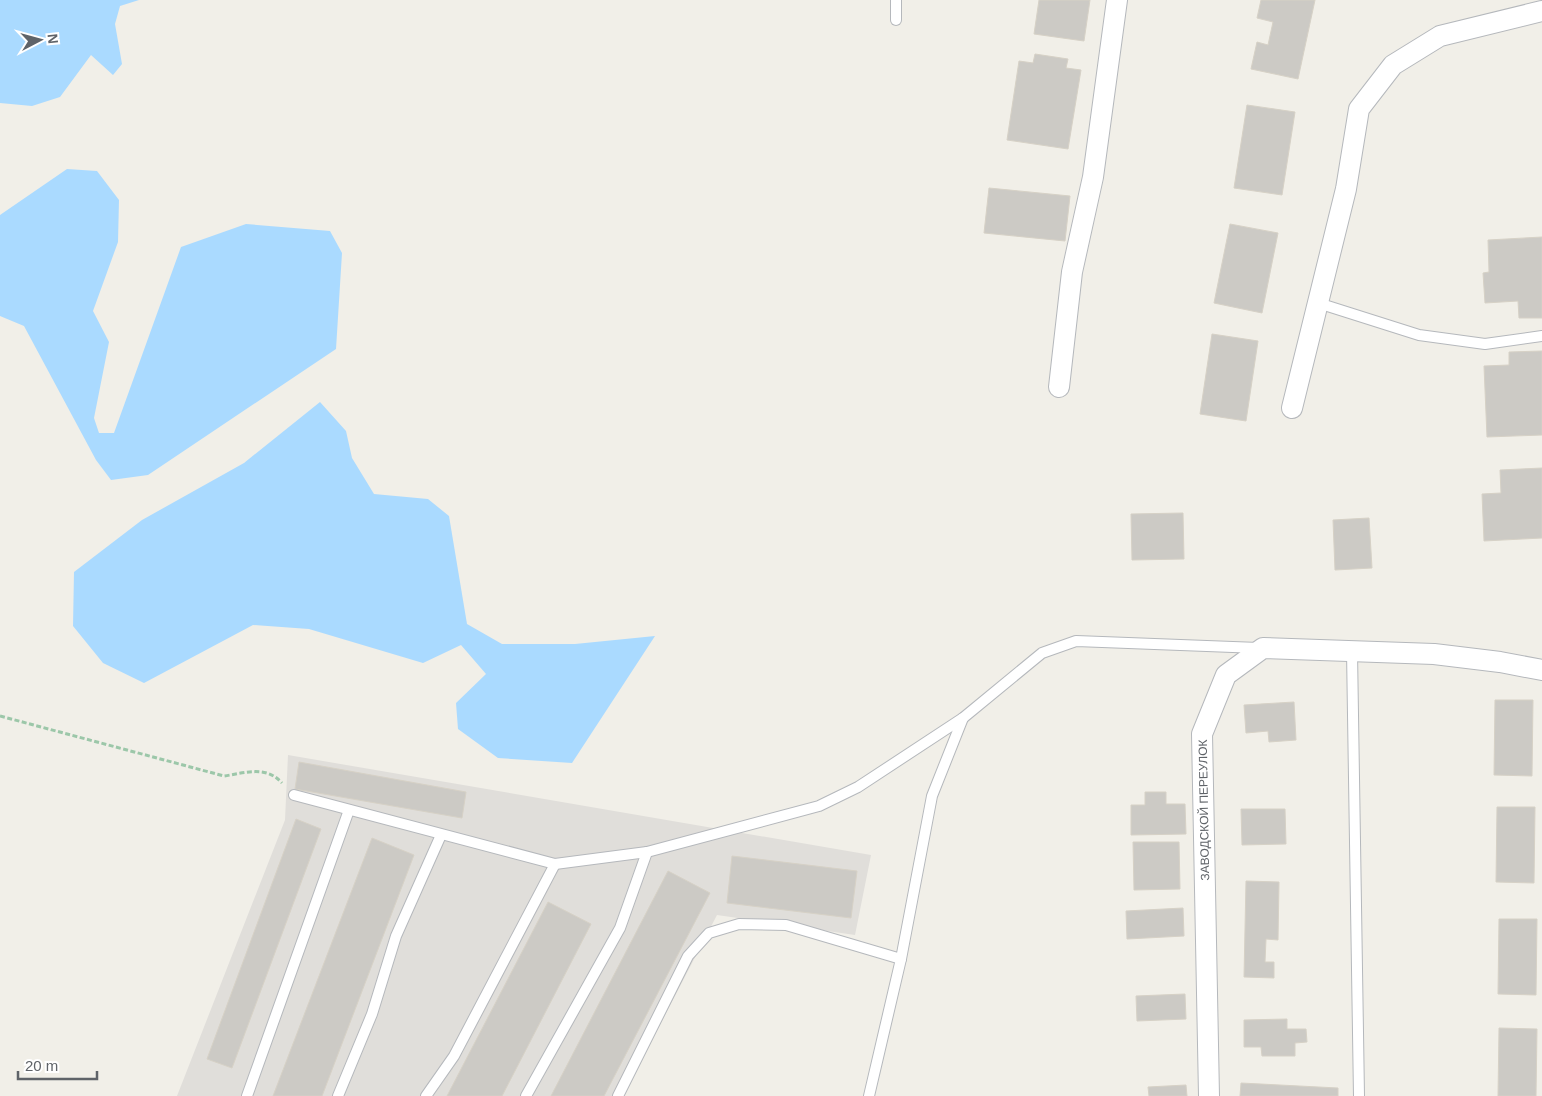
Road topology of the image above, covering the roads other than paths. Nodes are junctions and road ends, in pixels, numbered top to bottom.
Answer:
1 (896, 0) edge
2 (1117, 0) edge
3 (1542, 12) edge
4 (896, 20) dead end
5 (1318, 303) junction
6 (1542, 336) edge
7 (1059, 387) dead end
8 (1292, 408) dead end
9 (1263, 648) junction
10 (1352, 651) junction
11 (1542, 670) edge
12 (963, 718) junction
13 (294, 795) road end
14 (349, 810) junction
15 (441, 834) junction
16 (647, 852) junction
17 (555, 864) junction
18 (901, 959) junction
19 (247, 1096) edge
20 (338, 1096) edge
21 (426, 1096) edge
22 (526, 1096) edge
23 (618, 1096) edge
24 (869, 1096) edge
25 (1209, 1096) edge
26 (1359, 1096) edge

1 - 4 lane
2 - 7 street
3 - 5 street
5 - 6 lane
5 - 8 street
9 - 10 street
9 - 12 lane
9 - 25 street, ЗАВОДСКОЙ ПЕРЕУЛОК
10 - 11 street
10 - 26 lane
12 - 16 lane
12 - 18 lane
13 - 14 lane
14 - 15 lane
14 - 19 lane
15 - 17 lane
15 - 20 lane
16 - 17 lane
16 - 22 lane
17 - 21 lane
18 - 23 lane
18 - 24 lane

